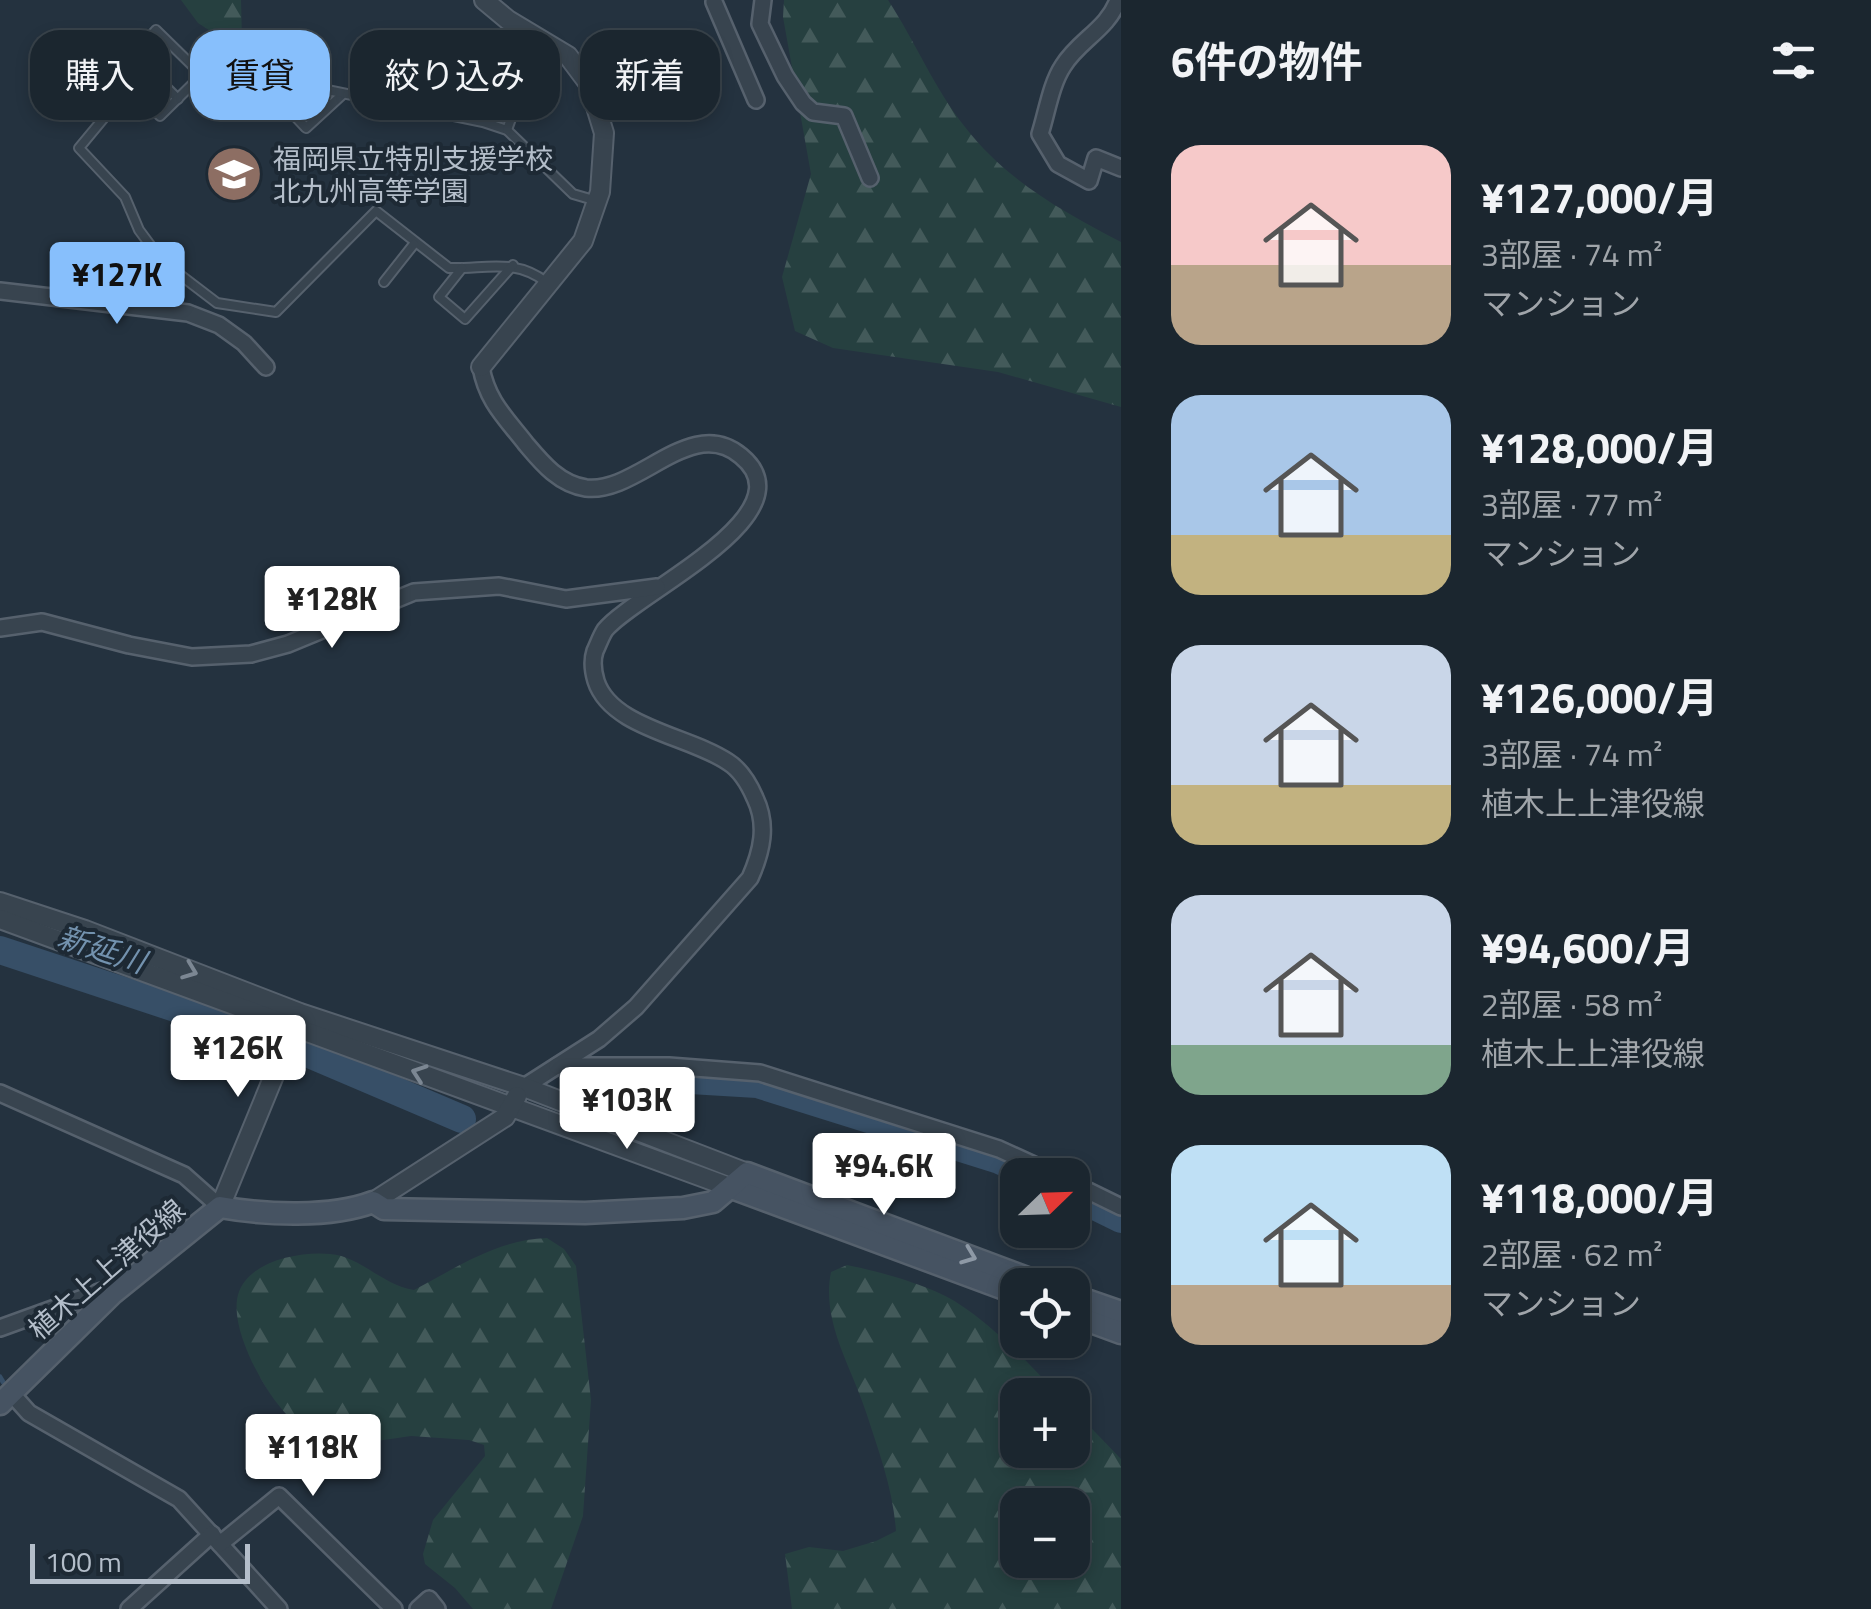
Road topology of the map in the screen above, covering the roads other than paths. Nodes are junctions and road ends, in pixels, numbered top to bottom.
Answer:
1 (484, 0) edge
2 (764, 0) edge
3 (1118, 0) edge
4 (714, 2) dead end
5 (1116, 20) edge
6 (170, 44) edge
7 (768, 44) junction
8 (740, 61) junction
9 (190, 63) edge
10 (190, 87) edge
11 (170, 91) edge
12 (330, 91) edge
13 (343, 94) junction
14 (178, 99) junction
15 (756, 100) dead end
16 (330, 106) edge
17 (170, 107) edge
18 (102, 120) edge
19 (511, 120) edge
20 (507, 130) junction
21 (1121, 168) edge
22 (870, 178) dead end
23 (597, 201) junction
24 (414, 244) junction
25 (513, 265) junction
26 (462, 268) junction
27 (384, 282) dead end
28 (550, 285) junction
29 (0, 291) edge
30 (481, 366) joint
31 (266, 367) dead end
32 (657, 587) junction
33 (0, 628) edge
34 (0, 902) edge
35 (0, 919) edge
36 (297, 1021) junction
37 (557, 1066) junction
38 (524, 1088) junction
39 (0, 1094) edge
40 (511, 1105) junction
41 (1018, 1158) edge
42 (740, 1180) junction
43 (1090, 1192) edge
44 (373, 1202) junction
45 (220, 1206) junction
46 (1121, 1207) edge
47 (1000, 1269) edge
48 (1000, 1287) edge
49 (112, 1294) junction
50 (1090, 1301) edge
51 (1121, 1312) edge
52 (1090, 1322) edge
53 (0, 1328) edge
54 (1121, 1333) edge
55 (3, 1399) edge
56 (216, 1539) junction
57 (129, 1609) edge
58 (280, 1609) edge
59 (394, 1609) edge
60 (418, 1609) edge
61 (437, 1609) edge

1 - 23 street
2 - 7 street
3 - 5 street
4 - 8 street
5 - 21 street
6 - 9 lane
7 - 8 street
7 - 22 street
8 - 15 street
10 - 14 lane
11 - 14 lane
12 - 13 lane
13 - 16 lane
13 - 20 lane
14 - 17 lane
18 - 24 lane
19 - 20 lane
20 - 23 lane
23 - 28 street
24 - 26 lane
24 - 27 lane
25 - 26 lane
25 - 26 lane
25 - 28 lane
28 - 30 street
29 - 31 street
30 - 32 street
32 - 33 street
32 - 37 street
34 -> 36 street
35 - 36 street
36 - 38 street
40 -> 36 street
36 - 45 street
37 - 38 street
37 - 41 street
38 - 40 street
38 - 42 street
39 - 45 street
40 - 42 street
40 - 44 street
42 - 44 main road, 植木上上津役線
42 -> 47 main road
42 - 48 main road
43 - 46 street
44 - 45 main road, 植木上上津役線
45 - 49 main road, 植木上上津役線
49 - 53 street
49 - 55 main road, 植木上上津役線
50 - 51 main road
52 - 54 main road
55 - 56 street
56 - 57 street
56 - 58 street
56 - 59 street
60 - 61 street

